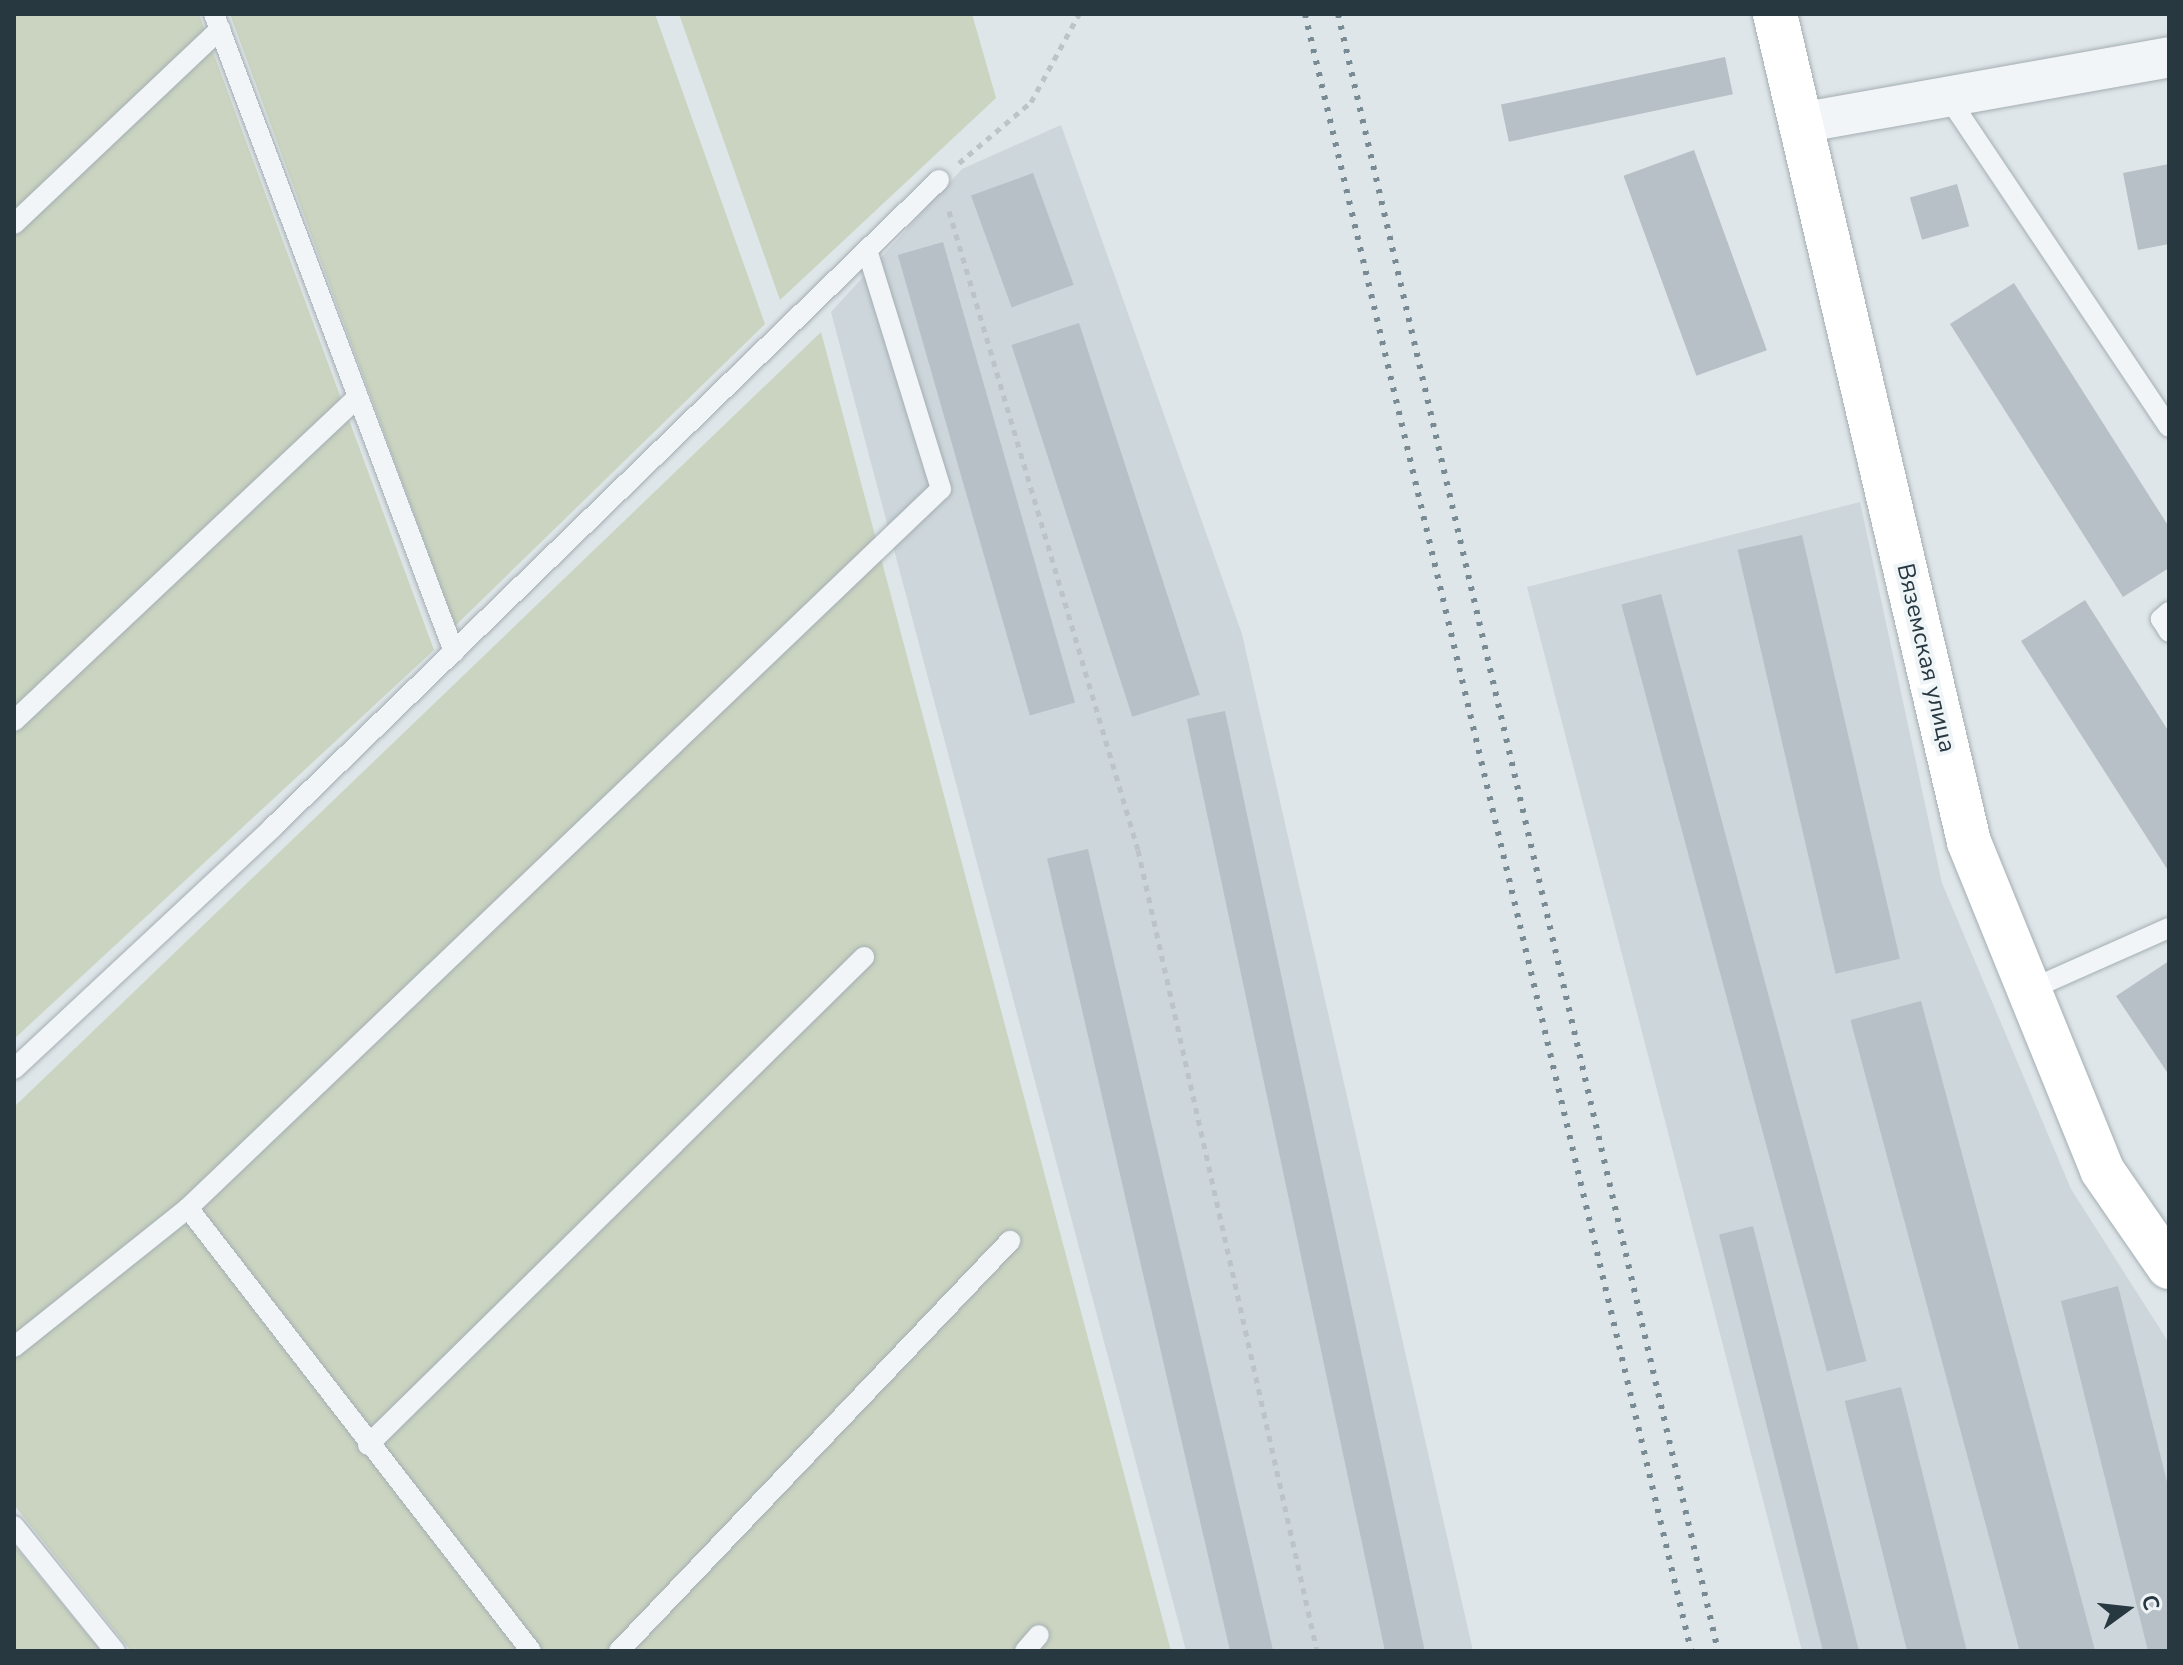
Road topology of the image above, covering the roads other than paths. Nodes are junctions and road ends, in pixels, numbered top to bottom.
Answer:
1 (1775, 14) edge
2 (217, 21) edge
3 (2169, 57) edge
4 (1948, 97) junction
5 (1800, 123) junction
6 (939, 180) road end
7 (14, 224) edge
8 (867, 250) junction
9 (357, 398) junction
10 (2169, 427) edge
11 (2169, 612) edge
12 (2169, 632) edge
13 (454, 652) junction
14 (14, 721) edge
15 (2169, 928) edge
16 (864, 957) dead end
17 (2029, 990) junction
18 (14, 1069) edge
19 (188, 1208) junction
20 (1010, 1241) dead end
21 (2169, 1267) edge
22 (14, 1347) edge
23 (368, 1445) junction
24 (14, 1526) edge
25 (115, 1651) edge
26 (531, 1651) edge
27 (619, 1651) edge

1 - 5 main road, Вяземская улица
2 - 7 lane
2 - 9 lane
3 - 4 street
4 - 5 street
4 - 10 lane
5 - 17 main road, Вяземская улица
6 - 8 lane
8 - 13 lane
8 - 19 lane
9 - 13 lane
9 - 14 lane
11 - 12 lane
13 - 18 lane
15 - 17 lane
16 - 23 lane
17 - 21 main road, Вяземская улица
19 - 22 lane
19 - 23 lane
20 - 27 lane
23 - 26 lane
24 - 25 lane

